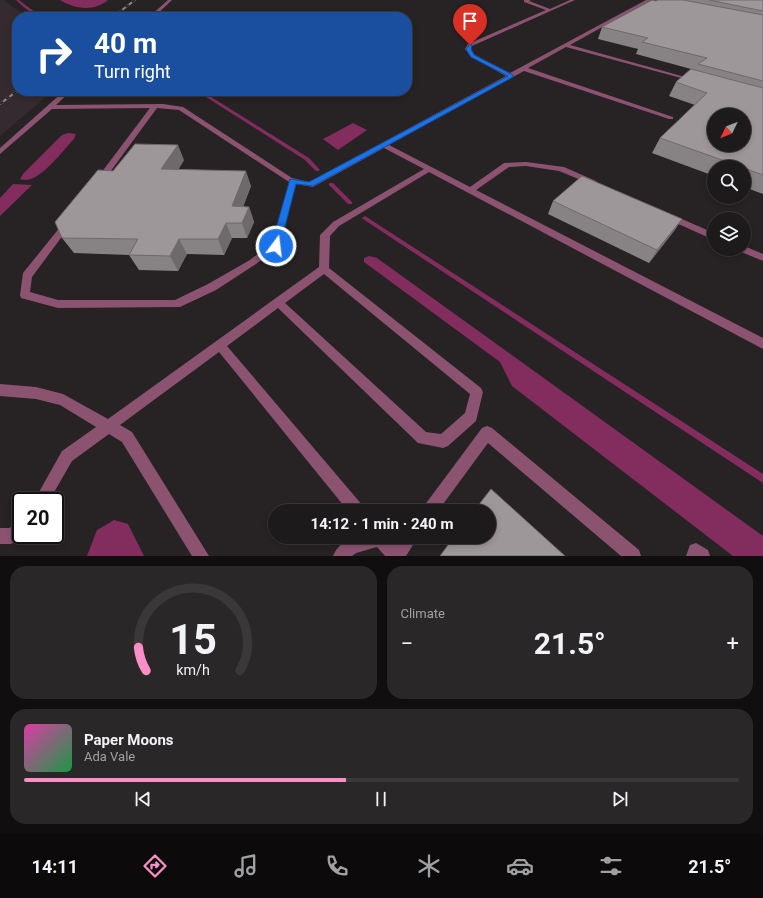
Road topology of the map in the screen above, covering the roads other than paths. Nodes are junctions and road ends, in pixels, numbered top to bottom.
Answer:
1 (170, 0) edge
2 (529, 0) edge
3 (573, 0) edge
4 (650, 2) edge
5 (550, 10) junction
6 (157, 12) edge
7 (567, 46) junction
8 (524, 69) junction
9 (511, 76) junction
10 (703, 84) edge
11 (62, 96) edge
12 (155, 106) junction
13 (50, 107) junction
14 (671, 118) dead end
15 (384, 145) junction
16 (0, 152) edge
17 (430, 169) junction
18 (293, 181) junction
19 (598, 185) edge
20 (94, 188) edge
21 (470, 190) junction
22 (75, 213) edge
23 (663, 214) edge
24 (707, 233) edge
25 (751, 253) edge
26 (763, 258) edge
27 (324, 269) junction
28 (279, 302) junction
29 (763, 344) edge
30 (220, 345) junction
31 (0, 390) edge
32 (109, 425) junction
33 (46, 492) edge
34 (352, 504) edge
35 (434, 504) edge
36 (12, 535) edge
37 (0, 536) edge
38 (357, 544) edge
39 (386, 544) edge
40 (404, 544) edge
41 (201, 556) edge
42 (341, 556) edge
43 (395, 556) edge
44 (633, 556) edge
45 (694, 556) edge
46 (702, 556) edge

1 - 6 street
2 - 5 street
3 - 5 street
4 - 7 street
5 - 9 street
7 - 8 street
7 - 10 street
8 - 9 street
8 - 14 street
9 - 15 street
11 - 13 street
12 - 13 street
12 - 18 street
12 - 20 street
13 - 16 street
15 - 17 street
15 - 18 street
17 - 21 street
17 - 27 street
18 - 22 street
19 - 21 street
21 - 29 street
23 - 24 street
25 - 26 street
27 - 28 street
27 - 28 street
28 - 30 street
30 - 32 street
30 - 34 street
31 - 32 street
32 - 33 street
32 - 41 street
35 - 44 street
36 - 37 street
38 - 42 street
39 - 43 street
40 - 43 street
45 - 46 street

